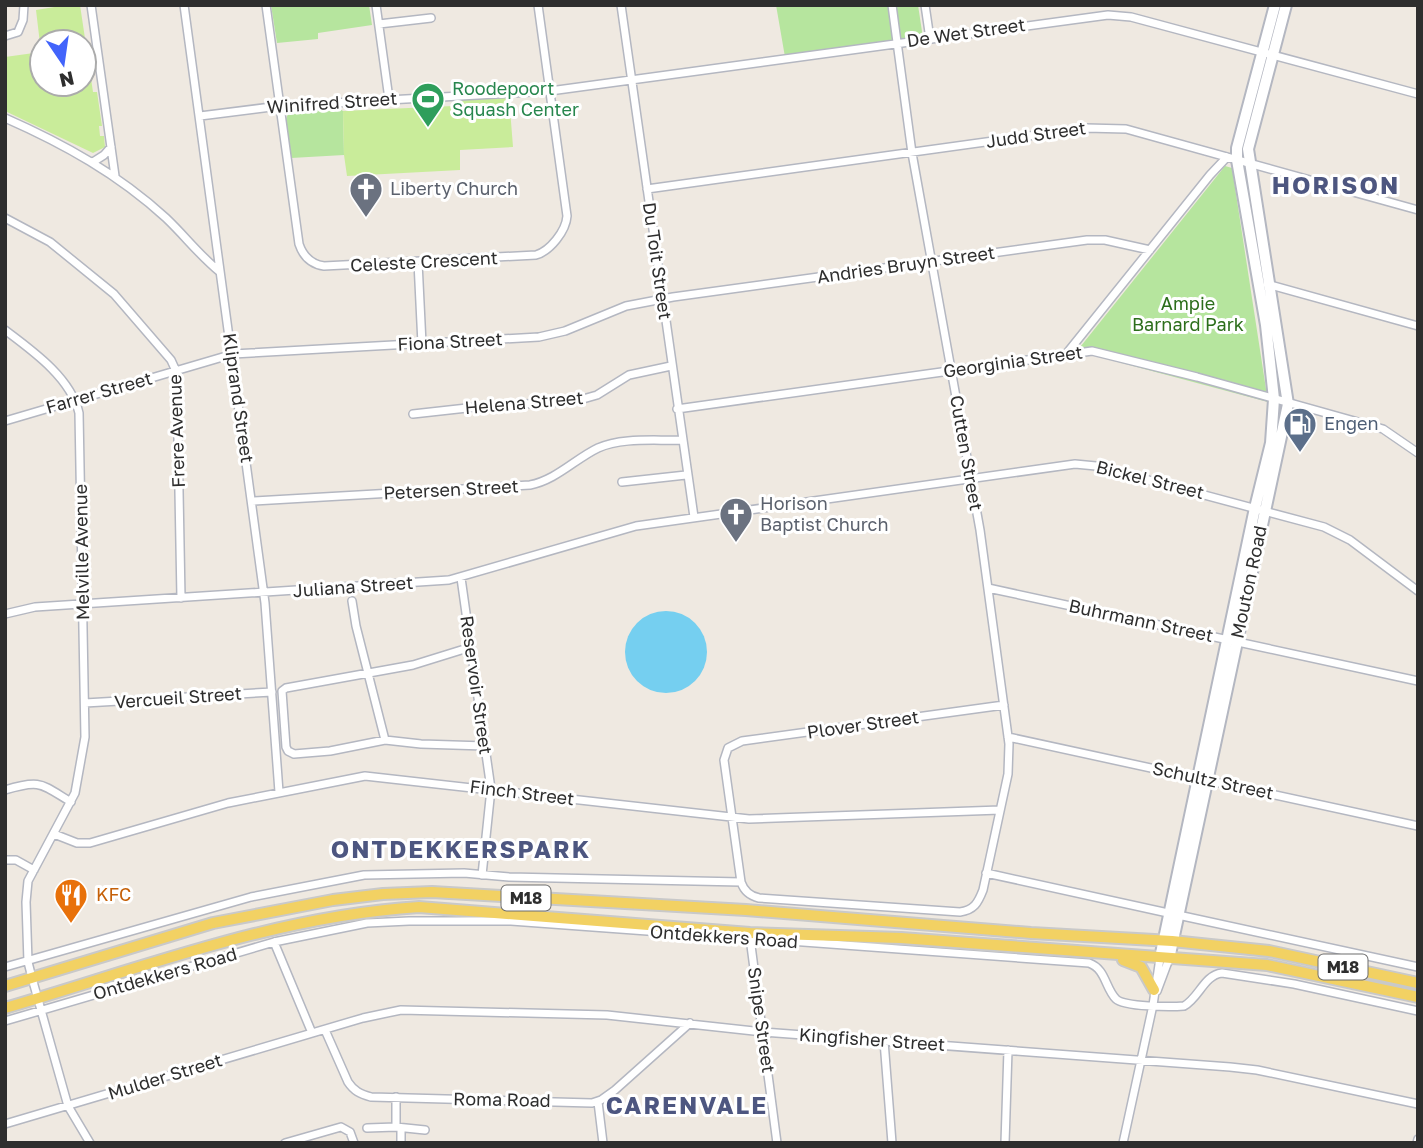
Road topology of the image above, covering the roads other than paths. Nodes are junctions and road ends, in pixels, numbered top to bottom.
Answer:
1 (24, 5) edge
2 (91, 5) edge
3 (184, 5) edge
4 (266, 5) edge
5 (376, 5) edge
6 (538, 5) edge
7 (621, 5) edge
8 (892, 5) edge
9 (926, 5) edge
10 (1275, 5) edge
11 (1286, 5) edge
12 (431, 18) dead end
13 (379, 24) junction
14 (5, 36) edge
15 (930, 39) junction
16 (897, 43) junction
17 (1268, 53) junction
18 (631, 80) junction
19 (550, 91) junction
20 (1418, 94) edge
21 (389, 99) junction
22 (279, 106) junction
23 (200, 116) junction
24 (5, 118) edge
25 (111, 147) junction
26 (912, 153) junction
27 (1232, 158) junction
28 (93, 162) junction
29 (1249, 162) junction
30 (114, 176) junction
31 (647, 189) junction
32 (1418, 210) edge
33 (5, 218) edge
34 (1150, 250) junction
35 (418, 262) junction
36 (932, 262) junction
37 (220, 272) junction
38 (1265, 284) junction
39 (662, 299) junction
40 (1418, 326) edge
41 (5, 330) edge
42 (422, 344) junction
43 (1066, 353) junction
44 (233, 354) junction
45 (671, 366) junction
46 (176, 371) junction
47 (951, 371) junction
48 (1274, 399) junction
49 (75, 400) junction
50 (1288, 404) junction
51 (677, 410) junction
52 (413, 414) dead end
53 (5, 421) edge
54 (681, 440) junction
55 (1418, 453) edge
56 (686, 475) junction
57 (971, 479) junction
58 (622, 482) dead end
59 (252, 501) junction
60 (1260, 509) junction
61 (694, 517) junction
62 (461, 578) junction
63 (988, 588) junction
64 (1418, 591) edge
65 (264, 593) junction
66 (181, 598) junction
67 (352, 601) dead end
68 (83, 606) junction
69 (5, 614) edge
70 (1231, 641) junction
71 (471, 647) junction
72 (368, 672) junction
73 (1418, 681) edge
74 (272, 692) junction
75 (85, 704) junction
76 (1004, 705) junction
77 (1008, 737) junction
78 (385, 740) junction
79 (485, 746) junction
80 (1202, 779) junction
81 (491, 789) junction
82 (5, 790) edge
83 (279, 792) junction
84 (71, 802) junction
85 (1000, 810) junction
86 (732, 817) junction
87 (1418, 826) edge
88 (54, 834) junction
89 (5, 860) edge
90 (34, 870) junction
91 (986, 873) junction
92 (482, 875) junction
93 (741, 882) junction
94 (1173, 914) junction
95 (750, 938) junction
96 (1168, 940) junction
97 (274, 942) junction
98 (1087, 952) junction
99 (1165, 958) junction
100 (28, 962) junction
101 (5, 967) edge
102 (1418, 967) edge
103 (32, 978) junction
104 (1418, 983) edge
105 (5, 986) edge
106 (1154, 997) junction
107 (1418, 997) edge
108 (38, 1005) junction
109 (5, 1008) edge
110 (1418, 1011) edge
111 (5, 1021) edge
112 (690, 1023) junction
113 (326, 1030) junction
114 (763, 1032) junction
115 (312, 1034) junction
116 (884, 1041) junction
117 (1008, 1050) junction
118 (1140, 1059) junction
119 (396, 1097) junction
120 (598, 1102) junction
121 (1418, 1104) edge
122 (68, 1106) junction
123 (5, 1124) edge
124 (367, 1128) dead end
125 (398, 1128) junction
126 (425, 1130) dead end
127 (90, 1143) edge
128 (285, 1143) edge
129 (354, 1143) edge
130 (401, 1143) edge
131 (603, 1143) edge
132 (777, 1143) edge
133 (892, 1143) edge
134 (1005, 1143) edge
135 (1123, 1143) edge

1 - 14 street
2 - 25 street
3 - 23 street, Kliprand Street
4 - 22 street, Celeste Crescent
5 - 13 street
6 - 19 street, Celeste Crescent
7 - 18 street, Du Toit Street
8 - 16 street, Cutten Street
9 - 15 street
10 - 17 main road
11 - 17 main road
12 - 13 street
13 - 21 street
15 - 16 street, De Wet Street
15 - 17 street, De Wet Street
16 - 18 street, De Wet Street
16 - 26 street, Cutten Street
17 - 20 street, De Wet Street
17 - 27 main road, Mouton Road
17 - 29 main road, Mouton Road
18 - 19 street, Winifred Street
18 - 31 street, Du Toit Street
19 - 21 street, Winifred Street
19 - 35 street, Celeste Crescent
21 - 22 street, Winifred Street
22 - 23 street, Winifred Street
22 - 35 street, Celeste Crescent
23 - 37 street, Kliprand Street
24 - 28 street
25 - 28 street
25 - 30 street
26 - 27 street, Judd Street
26 - 31 street, Judd Street
26 - 36 street, Cutten Street
27 - 29 street, Judd Street
27 - 34 street
27 - 38 main road, Mouton Road
28 - 30 street
29 - 32 street, Judd Street
29 - 38 main road, Mouton Road
30 - 37 street
31 - 39 street, Du Toit Street
33 - 46 street, Frere Avenue
34 - 36 street, Andries Bruyn Street
34 - 43 street
35 - 42 street
36 - 39 street, Andries Bruyn Street
36 - 47 street, Cutten Street
37 - 44 street, Kliprand Street
38 - 40 street
38 - 48 main road, Mouton Road
38 - 50 main road, Mouton Road
39 - 42 street, Fiona Street
39 - 45 street, Du Toit Street
41 - 49 street, Melville Avenue
42 - 44 street, Fiona Street
43 - 47 street, Georginia Street
43 - 48 street, Georginia Street
44 - 46 street, Farrer Street
44 - 59 street, Kliprand Street
45 - 51 street, Du Toit Street
45 - 52 street, Helena Street
46 - 49 street, Farrer Street
46 - 66 street, Frere Avenue
47 - 51 street, Georginia Street
47 - 57 street, Cutten Street
48 - 50 street, Georginia Street
48 - 60 main road, Mouton Road
49 - 53 street, Farrer Street
49 - 68 street, Melville Avenue
50 - 55 street, Georginia Street
50 - 60 main road, Mouton Road
51 - 54 street, Du Toit Street
54 - 56 street, Du Toit Street
54 - 59 street, Petersen Street
56 - 58 street
56 - 61 street, Du Toit Street
57 - 60 street, Bickel Street
57 - 61 street, Bickel Street
57 - 63 street, Cutten Street
59 - 65 street, Kliprand Street
60 - 64 street, Bickel Street
60 - 70 main road, Mouton Road
61 - 62 street, Juliana Street
62 - 65 street, Juliana Street
62 - 71 street, Reservoir Street
63 - 70 street, Buhrmann Street
63 - 76 street, Cutten Street
65 - 66 street, Juliana Street
65 - 74 street, Kliprand Street
66 - 68 street, Juliana Street
67 - 72 street
68 - 69 street, Juliana Street
68 - 75 street, Melville Avenue
70 - 73 street, Buhrmann Street
70 - 80 main road, Mouton Road
71 - 72 street
71 - 79 street, Reservoir Street
72 - 78 street
72 - 78 street
74 - 75 street, Vercueil Street
74 - 83 street, Kliprand Street
75 - 84 street, Melville Avenue
76 - 77 street, Cutten Street
76 - 86 street, Plover Street
77 - 80 street, Schultz Street
77 - 85 street, Cutten Street
78 - 79 street
79 - 81 street, Reservoir Street
80 - 87 street, Schultz Street
80 - 94 main road, Mouton Road
81 - 83 street, Finch Street
81 - 86 street, Finch Street
81 - 92 street, Reservoir Street
82 - 84 street
83 - 88 street, Finch Street
84 - 88 street, Melville Avenue
85 - 86 street, Finch Street
85 - 91 street, Cutten Street
86 - 93 street
88 - 90 street, Melville Avenue
89 - 90 street
90 - 100 street, Melville Avenue
91 - 93 street, Cutten Street
91 - 94 street
92 - 93 street
92 - 100 street
94 - 96 main road, Mouton Road
94 - 102 street
95 - 97 street, Ontdekkers Road
95 - 106 street, Ontdekkers Road
95 - 114 street, Snipe Street
96 - 99 main road, Mouton Road
96 - 103 main road, Ontdekkers Road / M18
96 - 104 main road, Ontdekkers Road / M18
97 - 108 street, Ontdekkers Road
97 - 115 street
98 - 99 main road, Ontdekkers Road / M18
98 - 106 main road
98 - 108 main road, Ontdekkers Road / M18
99 - 106 street, Mouton Road
99 - 107 main road, Ontdekkers Road / M18
100 - 101 street
100 - 103 street, Melville Avenue
103 - 105 main road, Ontdekkers Road / M18
103 - 108 street, Melville Avenue
106 - 110 street, Ontdekkers Road
106 - 118 street, Mouton Road
108 - 109 main road, Ontdekkers Road / M18
108 - 111 street, Ontdekkers Road
108 - 122 street, Melville Avenue
112 - 113 street, Kingfisher Street
112 - 114 street, Kingfisher Street
112 - 120 street
113 - 115 street, Mulder Street
113 - 119 street, Roma Road
114 - 116 street, Kingfisher Street
114 - 132 street, Snipe Street
115 - 122 street, Mulder Street
116 - 117 street, Kingfisher Street
116 - 133 street
117 - 118 street, Kingfisher Street
117 - 134 street
118 - 121 street, Kingfisher Street
118 - 135 street, Mouton Road
119 - 120 street, Roma Road
119 - 125 street
120 - 131 street
122 - 123 street, Mulder Street
122 - 127 street, Melville Avenue
124 - 125 street
125 - 126 street
125 - 130 street
128 - 129 street

